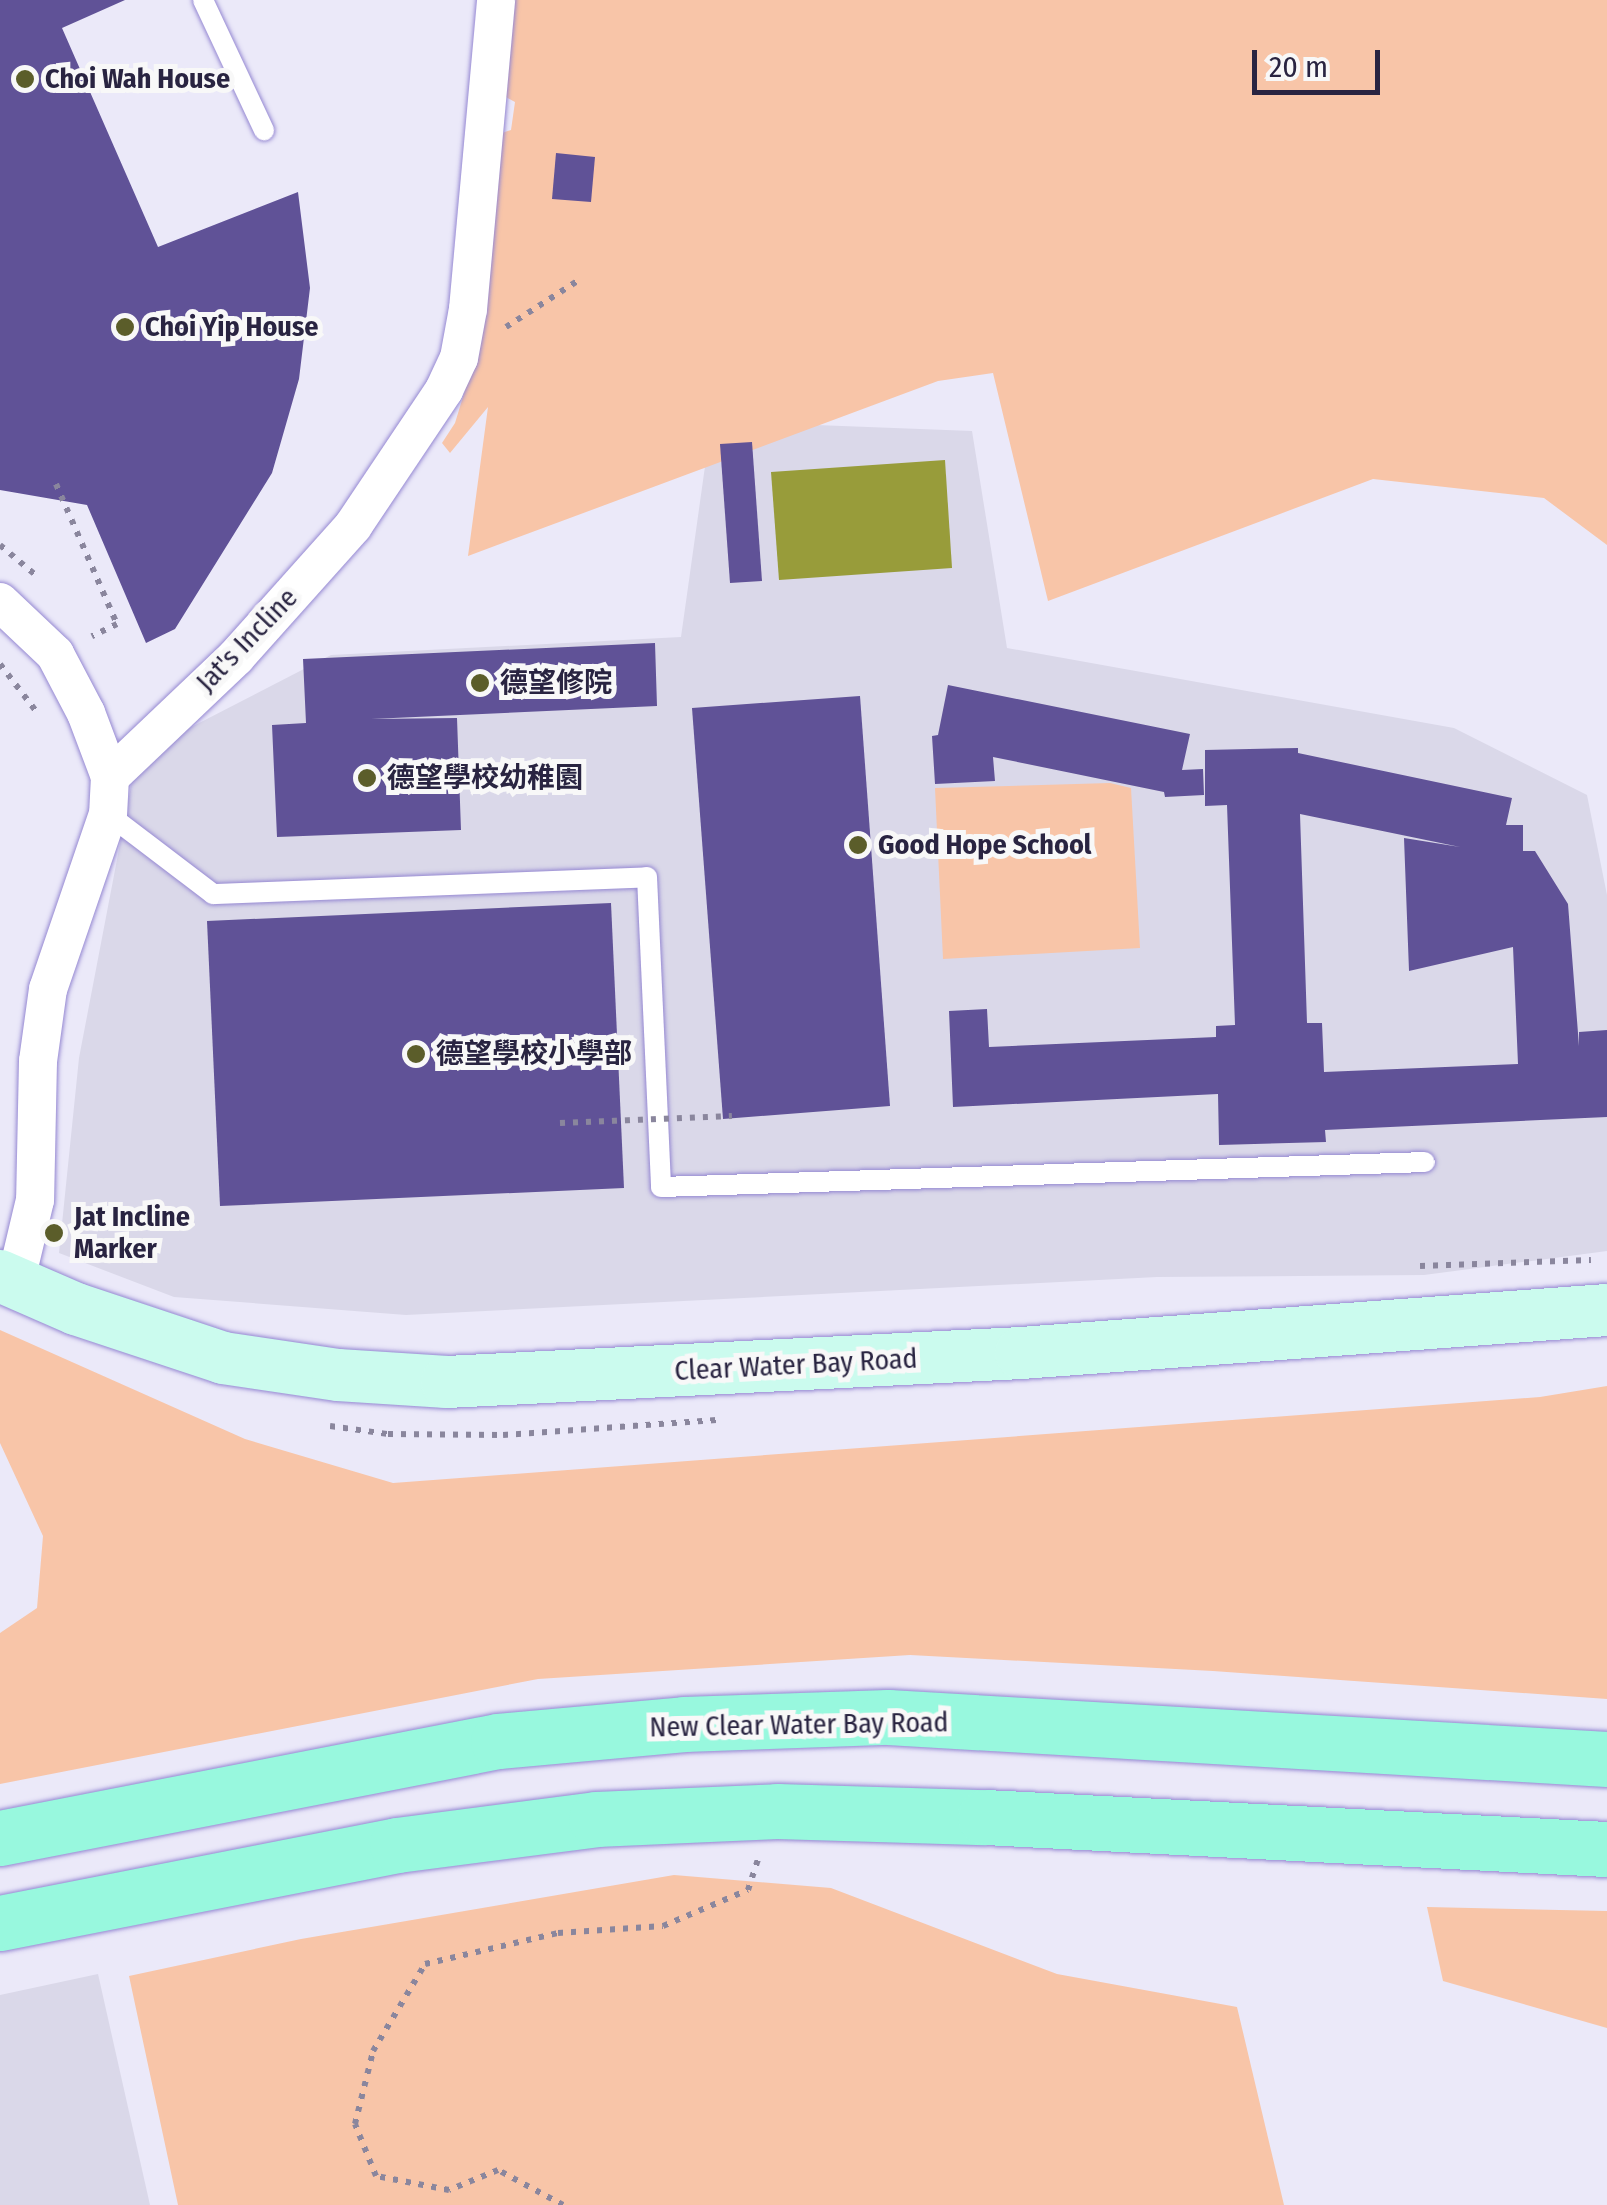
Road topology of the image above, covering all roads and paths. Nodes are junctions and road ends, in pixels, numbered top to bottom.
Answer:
1 (203, 0) edge
2 (496, 0) edge
3 (264, 130) dead end
4 (579, 280) dead end
5 (459, 358) junction
6 (56, 484) dead end
7 (0, 602) edge
8 (92, 636) dead end
9 (109, 795) junction
10 (732, 1116) dead end
11 (560, 1124) dead end
12 (1425, 1162) dead end
13 (1607, 1259) edge
14 (1420, 1266) dead end
15 (8, 1280) edge
16 (1607, 1310) edge
17 (1607, 1759) edge
18 (0, 1838) edge
19 (1607, 1849) edge
20 (761, 1852) dead end
21 (0, 1923) edge
22 (564, 2205) edge

1 - 3 lane
2 - 5 street, Jat's Incline
4 - 5 path
5 - 9 street, Jat's Incline
6 - 8 path
7 - 9 street
9 - 12 lane
9 - 15 street, Jat's Incline
10 - 11 path, bridge
13 - 14 path
15 - 16 main road, Clear Water Bay Road
17 - 18 main road, New Clear Water Bay Road
19 - 21 main road
20 - 22 path

